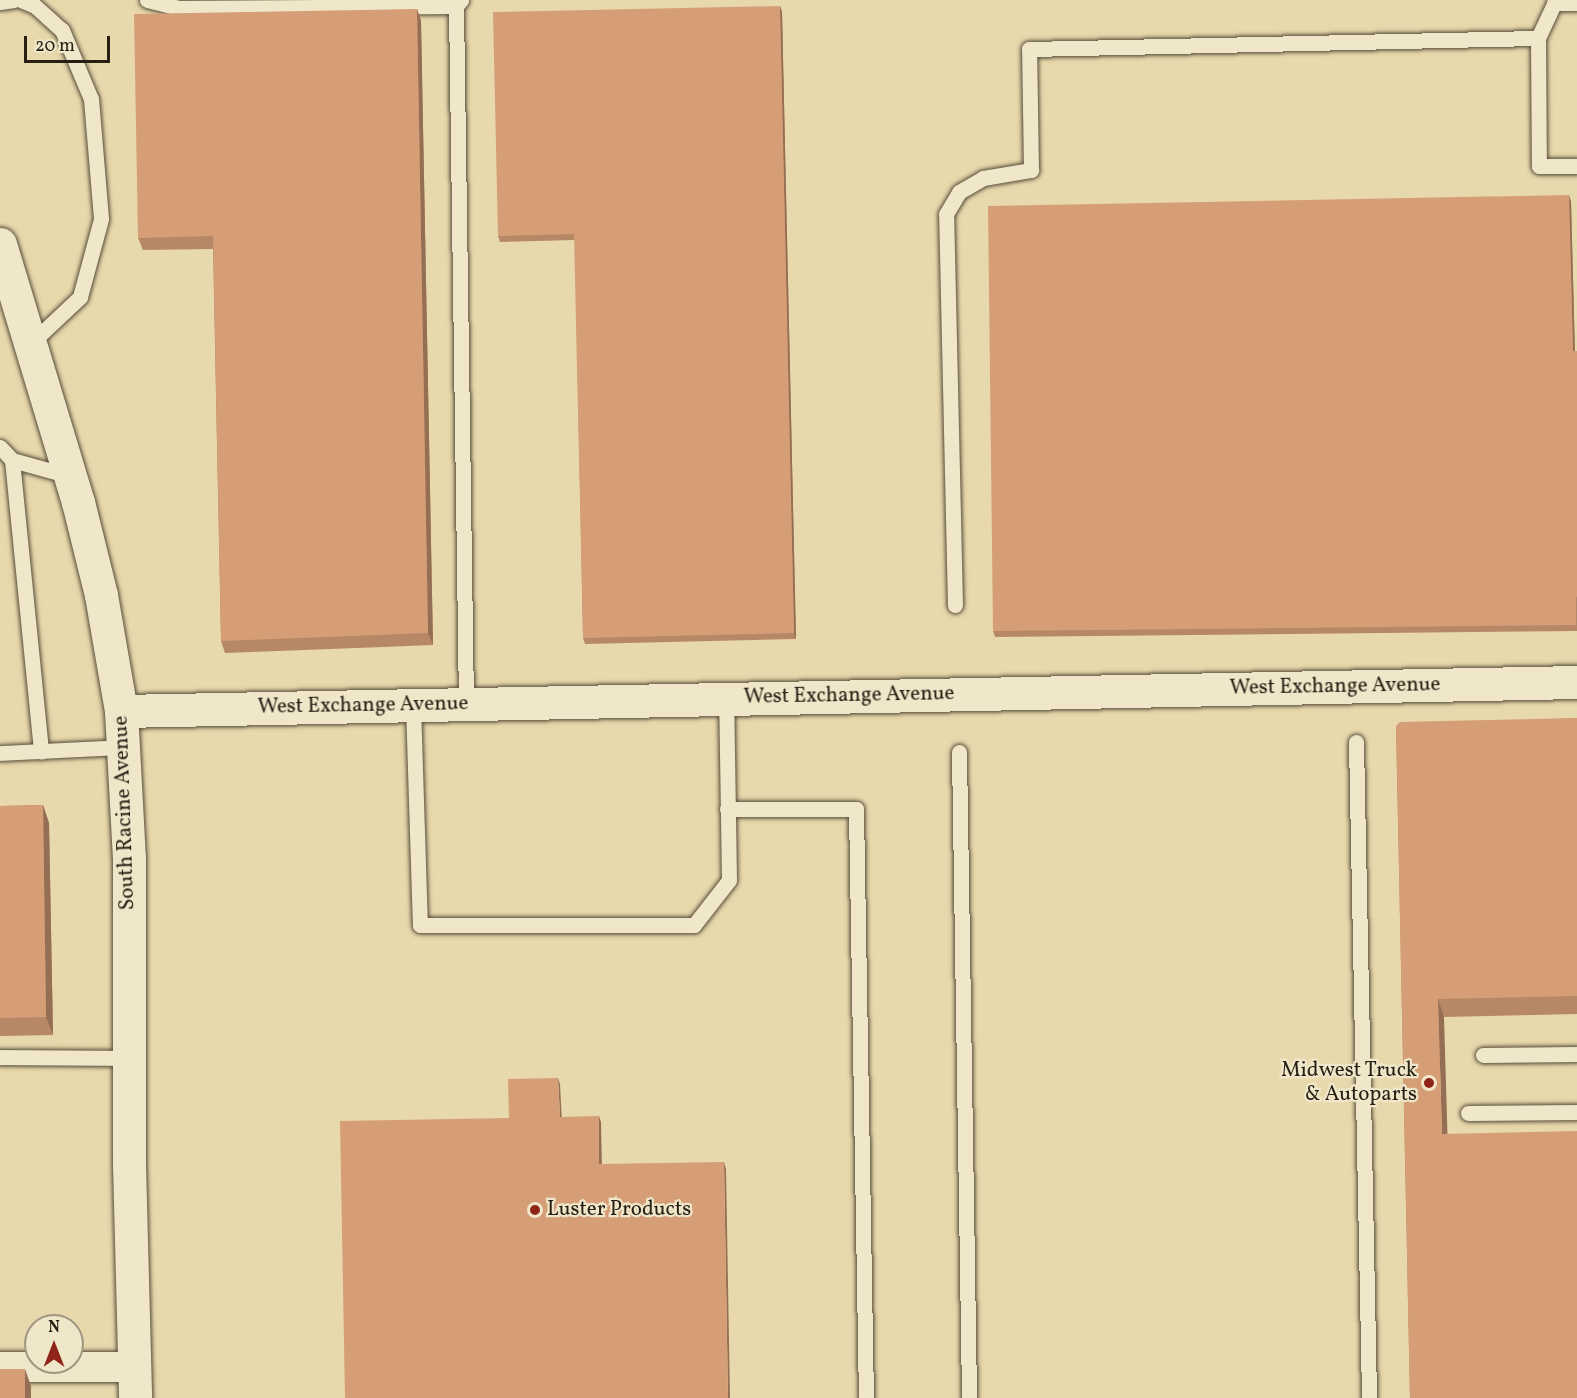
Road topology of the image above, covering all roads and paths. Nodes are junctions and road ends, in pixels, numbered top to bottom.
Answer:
1 (14, 0) edge
2 (21, 0) edge
3 (147, 0) edge
4 (0, 2) edge
5 (459, 3) edge
6 (1577, 3) edge
7 (1538, 38) junction
8 (1577, 166) edge
9 (0, 244) edge
10 (30, 344) junction
11 (0, 447) edge
12 (12, 460) junction
13 (70, 476) junction
14 (956, 605) dead end
15 (1577, 682) edge
16 (726, 699) junction
17 (466, 704) junction
18 (413, 705) junction
19 (121, 711) junction
20 (1356, 742) dead end
21 (123, 747) junction
22 (959, 752) dead end
23 (0, 753) edge
24 (41, 753) junction
25 (728, 809) junction
26 (1577, 1053) edge
27 (1482, 1055) dead end
28 (0, 1057) edge
29 (129, 1058) junction
30 (1577, 1112) edge
31 (1468, 1113) dead end
32 (0, 1367) edge
33 (134, 1382) edge
34 (866, 1398) edge
35 (969, 1398) edge
36 (1369, 1398) edge

1 - 4 lane
2 - 10 lane
3 - 5 lane
5 - 17 lane
6 - 7 lane
7 - 8 lane
7 - 14 lane
9 - 10 street, South Racine Avenue
10 - 13 street, South Racine Avenue
11 - 12 lane
12 - 13 lane
12 - 24 lane
13 - 19 street, South Racine Avenue
15 - 16 street, West Exchange Avenue
16 - 17 street, West Exchange Avenue
16 - 25 lane
17 - 18 street, West Exchange Avenue
18 - 19 street, West Exchange Avenue
18 - 25 lane
19 - 21 street, South Racine Avenue
20 - 36 lane
21 - 24 lane
21 - 29 street, South Racine Avenue
22 - 35 lane
23 - 24 lane
25 - 34 lane
26 - 27 lane
28 - 29 lane
29 - 33 street, South Racine Avenue
30 - 31 lane
32 - 33 street

